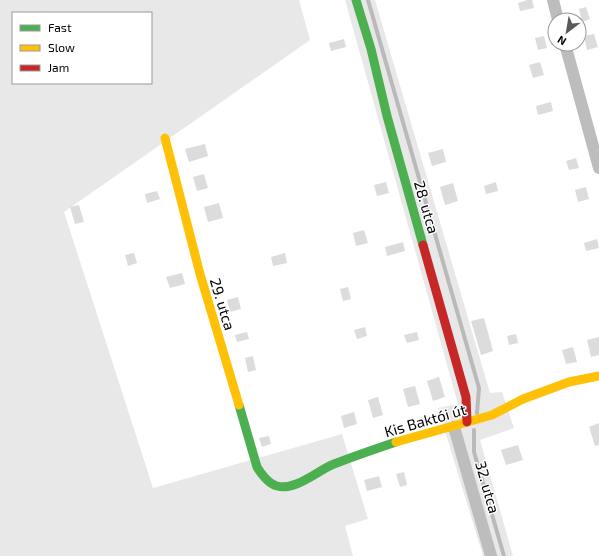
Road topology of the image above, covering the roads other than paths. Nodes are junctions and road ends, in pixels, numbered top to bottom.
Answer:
1 (356, 0) edge
2 (553, 0) edge
3 (556, 12) edge
4 (567, 52) edge
5 (165, 138) dead end
6 (599, 168) edge
7 (599, 376) edge
8 (467, 422) junction
9 (454, 427) junction
10 (263, 476) joint
11 (491, 556) edge

1 - 8 street, 28. utca
2 - 3 street
4 - 6 street
5 - 10 street, 29. utca
7 - 8 street, Kis Baktói út
8 - 9 street, Kis Baktói út
9 - 10 street, Kis Baktói út
9 - 11 street, 32. utca

